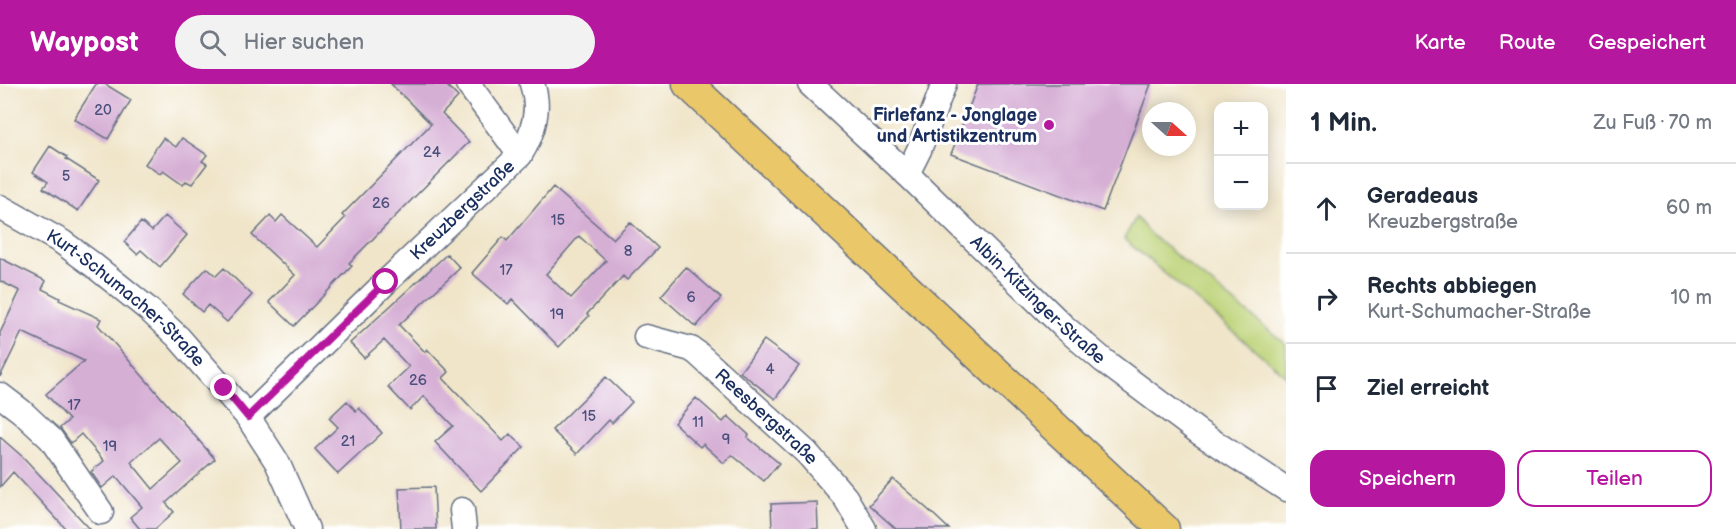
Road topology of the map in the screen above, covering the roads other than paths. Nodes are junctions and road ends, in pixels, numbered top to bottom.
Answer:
1 (468, 84) edge
2 (532, 84) edge
3 (688, 84) edge
4 (810, 84) edge
5 (944, 84) edge
6 (520, 155) junction
7 (907, 174) junction
8 (0, 207) edge
9 (646, 337) dead end
10 (0, 396) edge
11 (248, 417) junction
12 (1286, 489) edge
13 (101, 512) dead end
14 (307, 529) edge
15 (864, 529) edge
16 (1164, 529) edge

1 - 6 street
2 - 6 street, Kreuzbergstraße
3 - 16 main road
4 - 7 street, Albin-Kitzinger-Straße
5 - 7 street
6 - 11 street, Kreuzbergstraße
7 - 12 street, Albin-Kitzinger-Straße
8 - 11 street, Kurt-Schumacher-Straße
9 - 15 street, Reesbergstraße
10 - 13 street
11 - 14 street, Kurt-Schumacher-Straße

